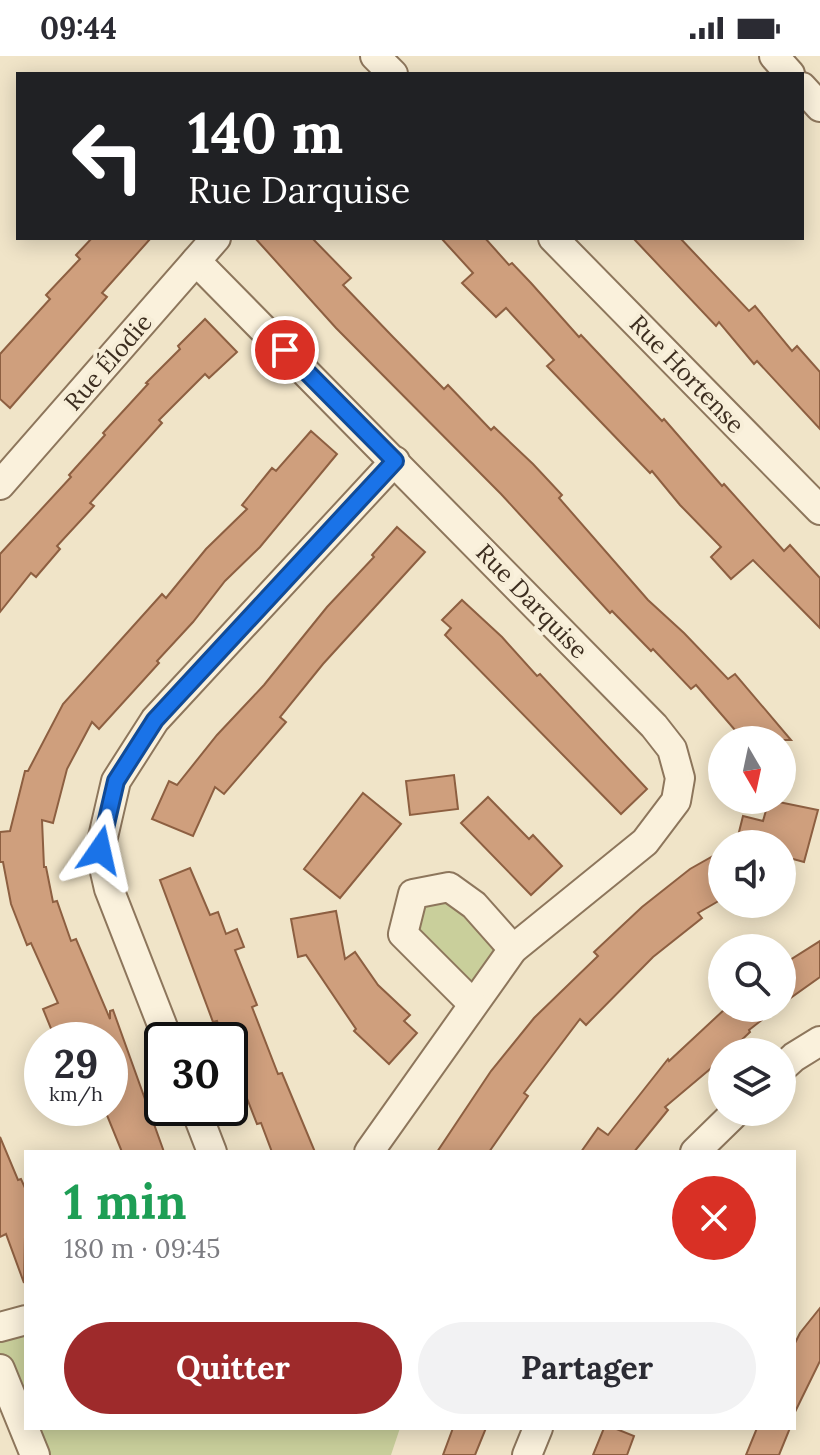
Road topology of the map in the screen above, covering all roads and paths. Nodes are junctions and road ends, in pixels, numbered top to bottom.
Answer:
1 (374, 56) edge
2 (774, 56) edge
3 (359, 72) edge
4 (391, 72) edge
5 (788, 72) edge
6 (804, 89) edge
7 (820, 107) edge
8 (214, 240) edge
9 (555, 240) edge
10 (196, 261) junction
11 (395, 461) junction
12 (0, 485) edge
13 (820, 510) edge
14 (513, 949) junction
15 (472, 1003) junction
16 (161, 1022) edge
17 (820, 1041) edge
18 (796, 1056) edge
19 (202, 1126) edge
20 (722, 1126) edge
21 (211, 1150) edge
22 (370, 1150) edge
23 (697, 1150) edge
24 (24, 1321) edge
25 (0, 1327) edge
26 (0, 1369) edge
27 (24, 1428) edge
28 (25, 1430) edge
29 (537, 1430) edge
30 (35, 1455) edge
31 (527, 1455) edge

1 - 3 street
1 - 4 street
2 - 5 street
6 - 7 street
8 - 10 street, Rue Élodie
9 - 13 street, Rue Hortense
10 - 11 street, Rue Darquise
10 - 12 street, Rue Élodie
11 - 14 street, Rue Darquise
11 - 16 street
14 - 15 street, Rue Darquise
14 - 15 street
15 - 22 street, Rue Darquise
17 - 18 street
19 - 21 street
20 - 23 street
24 - 25 street
26 - 27 street
28 - 30 street
29 - 31 street

